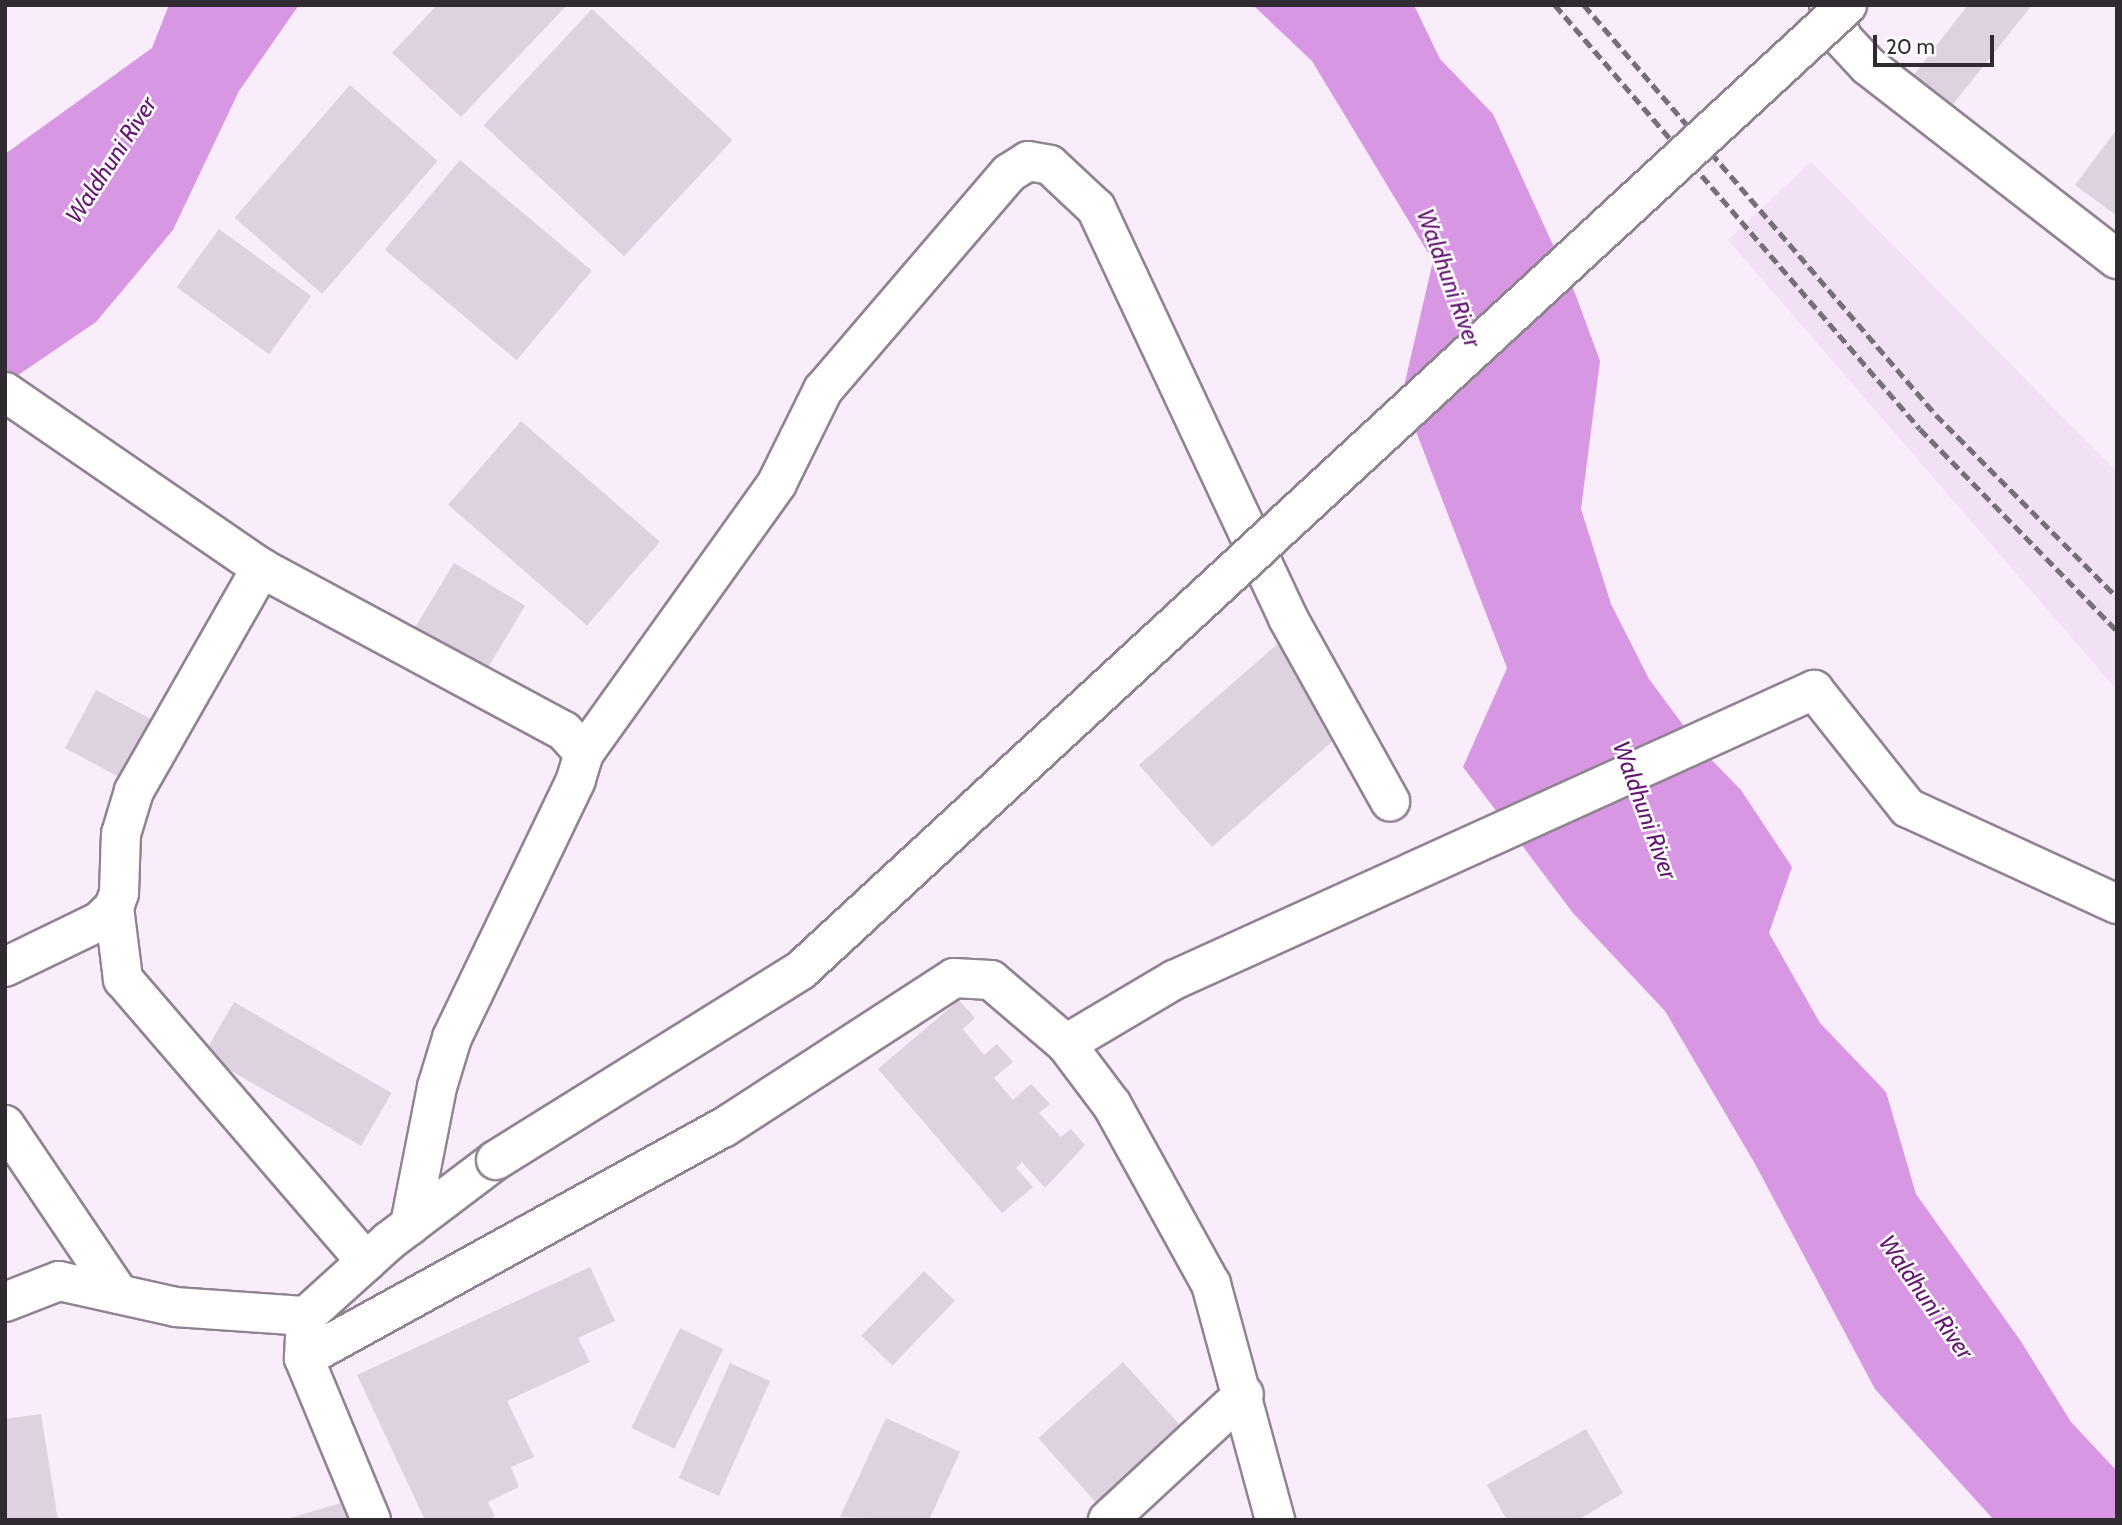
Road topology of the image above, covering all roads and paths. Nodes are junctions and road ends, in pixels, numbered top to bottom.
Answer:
1 (1829, 5) edge
2 (1847, 5) edge
3 (2117, 259) edge
4 (5, 392) edge
5 (261, 568) junction
6 (584, 753) junction
7 (1390, 802) dead end
8 (2117, 904) edge
9 (114, 906) junction
10 (5, 967) edge
11 (1066, 1044) junction
12 (5, 1125) edge
13 (410, 1225) junction
14 (366, 1262) junction
15 (119, 1294) junction
16 (5, 1302) edge
17 (306, 1316) junction
18 (304, 1358) junction
19 (1244, 1394) junction
20 (371, 1520) edge
21 (1108, 1520) edge
22 (1275, 1520) edge

1 - 3 street
2 - 13 street, bridge
4 - 5 street
5 - 6 street
5 - 9 street
6 - 7 street
6 - 13 street
8 - 11 street
9 - 10 street
9 - 14 street
11 - 18 street
11 - 19 street
12 - 15 street
13 - 14 street
14 - 17 street
15 - 16 street
15 - 17 street
17 - 18 street
18 - 20 street
19 - 21 street
19 - 22 street

